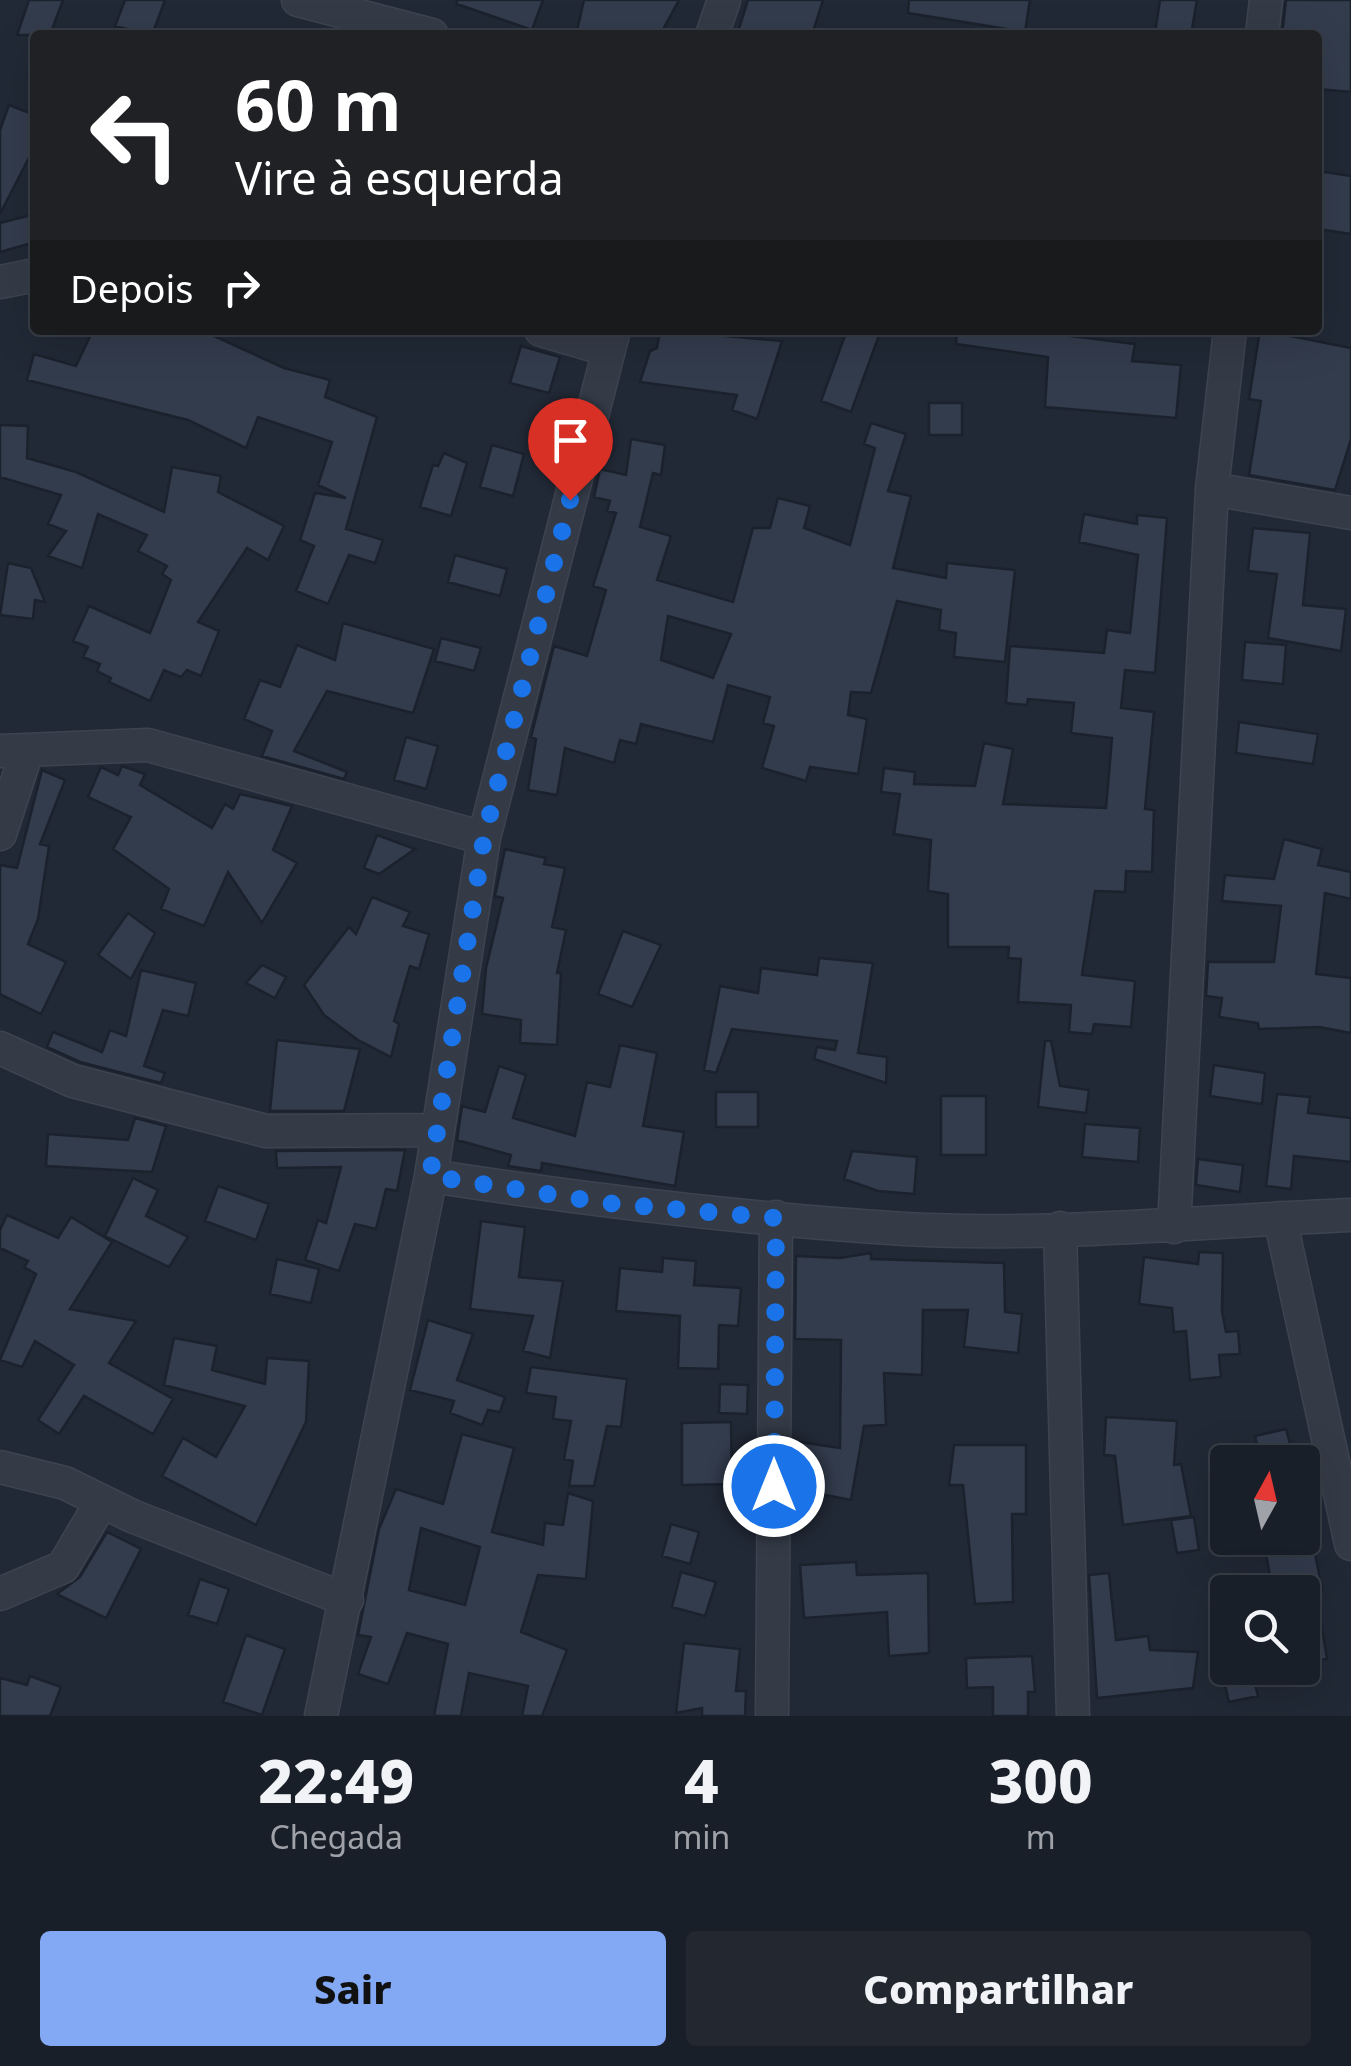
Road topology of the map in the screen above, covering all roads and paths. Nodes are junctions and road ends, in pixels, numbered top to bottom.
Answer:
1 (724, 0) edge
2 (1266, 0) edge
3 (315, 14) edge
4 (404, 30) edge
5 (714, 30) edge
6 (1263, 30) edge
7 (30, 276) edge
8 (0, 282) edge
9 (576, 335) edge
10 (1229, 335) edge
11 (612, 340) edge
12 (1212, 489) junction
13 (1351, 513) edge
14 (13, 751) edge
15 (0, 834) edge
16 (484, 838) junction
17 (0, 1048) edge
18 (437, 1130) junction
19 (430, 1176) junction
20 (1351, 1215) edge
21 (776, 1218) junction
22 (1280, 1218) junction
23 (1174, 1227) junction
24 (1060, 1228) junction
25 (0, 1467) edge
26 (102, 1501) junction
27 (1351, 1544) edge
28 (0, 1594) edge
29 (347, 1600) junction
30 (321, 1716) edge
31 (772, 1716) edge
32 (1073, 1716) edge

1 - 5 street
2 - 6 street
3 - 4 street
7 - 8 street
9 - 11 street
10 - 12 street
11 - 16 street
12 - 13 street
12 - 23 street
14 - 15 street
14 - 16 street
16 - 18 street
17 - 18 street
18 - 19 street
19 - 21 street
19 - 29 street
20 - 22 street
21 - 24 street
21 - 31 street
22 - 23 street
22 - 27 street
23 - 24 street
24 - 32 street
25 - 26 street
26 - 28 street
26 - 29 street
29 - 30 street

